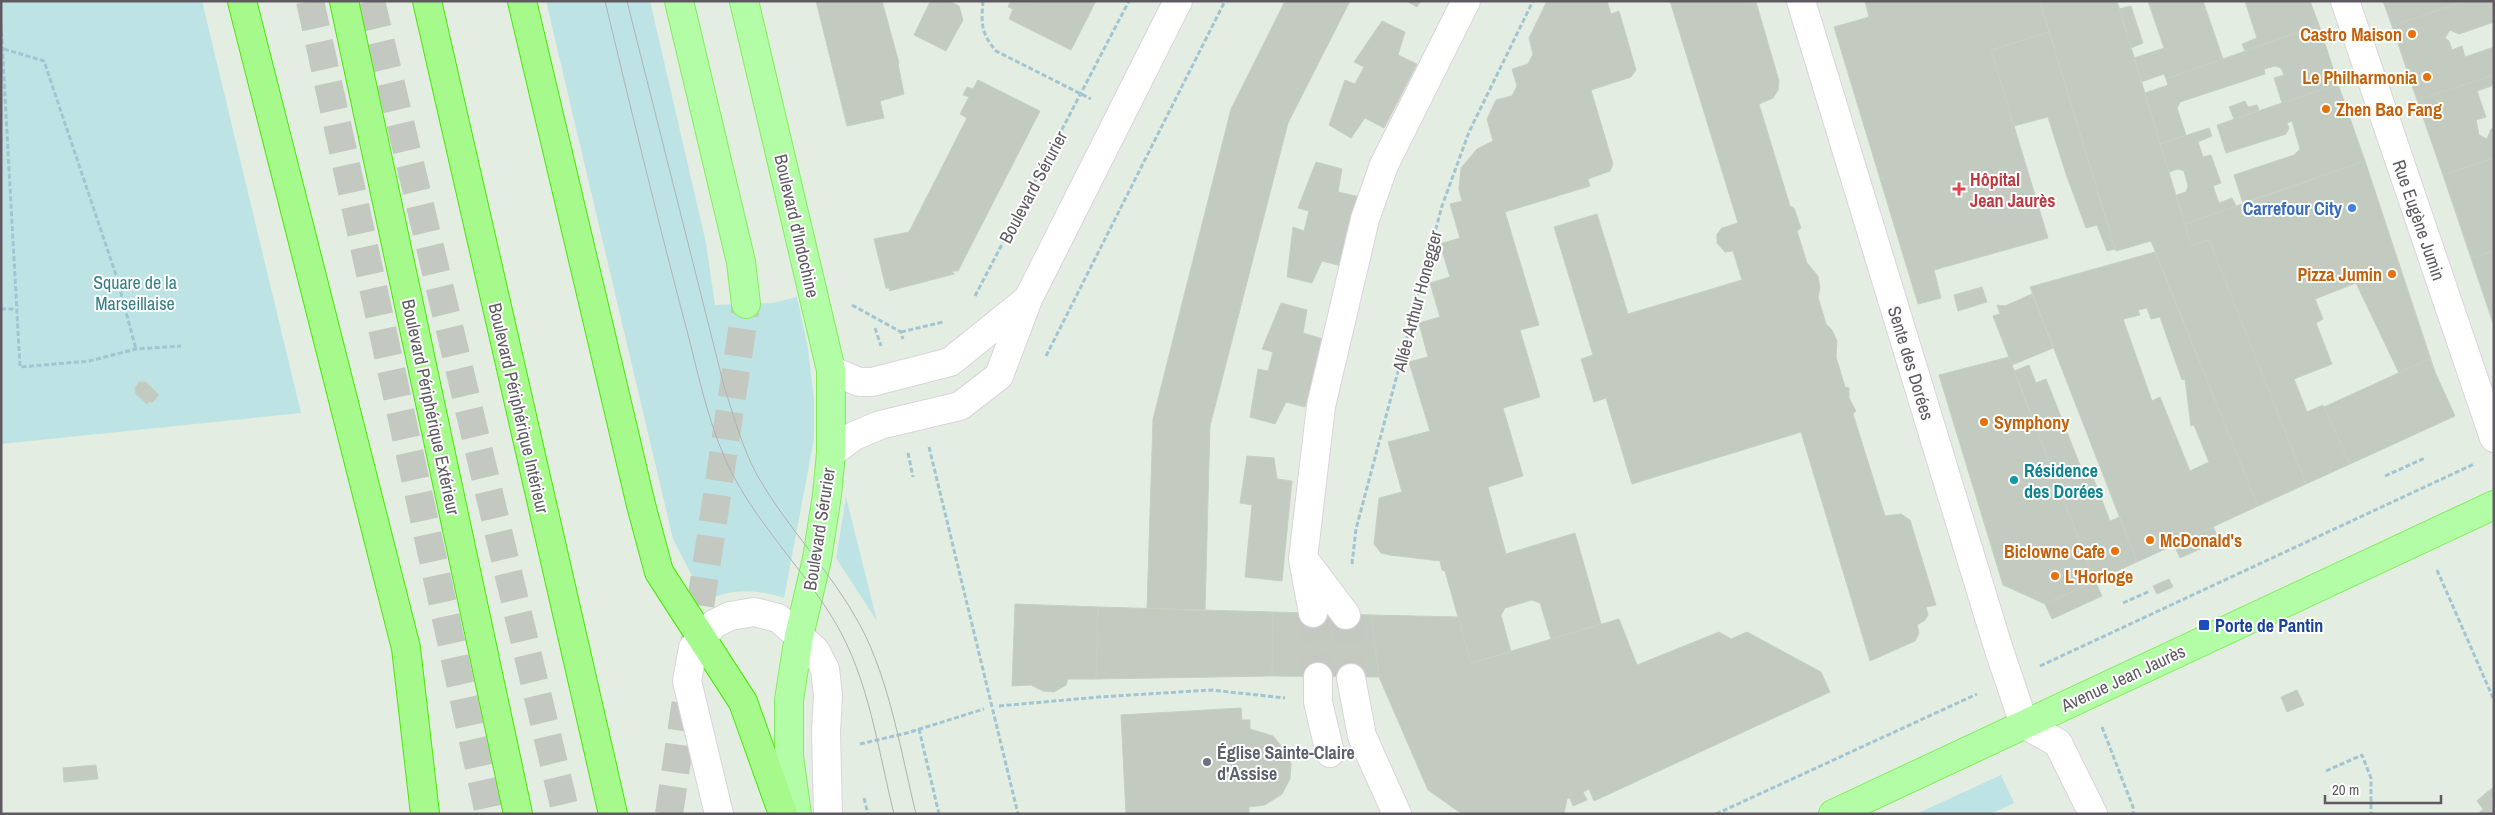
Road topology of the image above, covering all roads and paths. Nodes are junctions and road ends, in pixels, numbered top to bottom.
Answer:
1 (242, 1) edge
2 (344, 1) edge
3 (427, 1) edge
4 (522, 1) edge
5 (680, 1) edge
6 (744, 1) edge
7 (983, 1) edge
8 (1128, 1) edge
9 (1178, 1) edge
10 (1466, 1) edge
11 (1533, 1) edge
12 (1801, 1) edge
13 (2345, 1) edge
14 (1, 24) edge
15 (4, 49) junction
16 (1082, 94) junction
17 (1121, 114) junction
18 (850, 298) dead end
19 (1028, 299) junction
20 (972, 301) dead end
21 (746, 304) tunnel mouth
22 (15, 308) junction
23 (1, 309) edge
24 (952, 318) dead end
25 (901, 332) junction
26 (181, 346) dead end
27 (905, 348) dead end
28 (136, 349) junction
29 (831, 370) junction
30 (2494, 438) edge
31 (927, 440) dead end
32 (906, 445) dead end
33 (831, 454) junction
34 (2425, 458) dead end
35 (2475, 464) dead end
36 (2385, 476) dead end
37 (913, 477) dead end
38 (2494, 505) edge
39 (1303, 559) junction
40 (2436, 569) dead end
41 (2150, 592) dead end
42 (2123, 603) dead end
43 (1313, 613) tunnel mouth
44 (1346, 615) joint
45 (799, 636) junction
46 (701, 637) junction
47 (2034, 668) dead end
48 (1351, 678) tunnel mouth
49 (1318, 690) joint
50 (1987, 690) dead end
51 (2494, 700) edge
52 (999, 706) dead end
53 (984, 709) dead end
54 (2024, 724) junction
55 (2102, 726) dead end
56 (919, 729) junction
57 (853, 746) dead end
58 (1330, 753) dead end
59 (2326, 771) dead end
60 (864, 794) dead end
61 (425, 814) edge
62 (518, 814) edge
63 (613, 814) edge
64 (719, 814) edge
65 (783, 814) edge
66 (796, 814) edge
67 (828, 814) edge
68 (868, 814) edge
69 (939, 814) edge
70 (1018, 814) edge
71 (1397, 814) edge
72 (1716, 814) edge
73 (1833, 814) edge
74 (2092, 814) edge
75 (2133, 814) edge
76 (2371, 814) edge

1 - 61 highway
2 - 62 highway, Boulevard Périphérique Extérieur
3 - 63 highway, Boulevard Périphérique Intérieur
4 - 46 highway
5 - 21 main road
6 - 29 main road, Boulevard d'Indochine
7 - 16 path
8 - 16 path, Boulevard Sérurier
9 - 17 street, Boulevard Sérurier
10 - 39 street
11 - 44 path, Allée Arthur Honegger
12 - 54 street, Sente des Dorées
13 - 30 street, Rue Eugène Jumin
14 - 15 path
15 - 22 path
15 - 28 path
16 - 17 path
16 - 20 path, Boulevard Sérurier
17 - 19 street, Boulevard Sérurier
18 - 25 path, Boulevard d'Indochine
19 - 29 street, Boulevard Sérurier
19 - 33 street, Boulevard Sérurier
22 - 23 path
22 - 28 path
24 - 25 path
25 - 27 path
26 - 28 path
29 - 33 main road, Boulevard d'Indochine
31 - 70 path
32 - 37 path
33 - 45 main road, Boulevard Sérurier
34 - 36 path
35 - 47 path
38 - 54 main road, Avenue Jean Jaurès
39 - 43 street
39 - 44 street
40 - 51 path
41 - 42 path
45 - 46 street
45 - 66 main road, Boulevard Sérurier
45 - 67 street
46 - 64 street
46 - 65 highway
48 - 71 street
49 - 52 path
49 - 58 street
50 - 72 path
53 - 56 path
54 - 73 main road, Avenue Jean Jaurès
54 - 74 street
55 - 75 path
56 - 57 path
56 - 69 path
59 - 76 path
60 - 68 path

